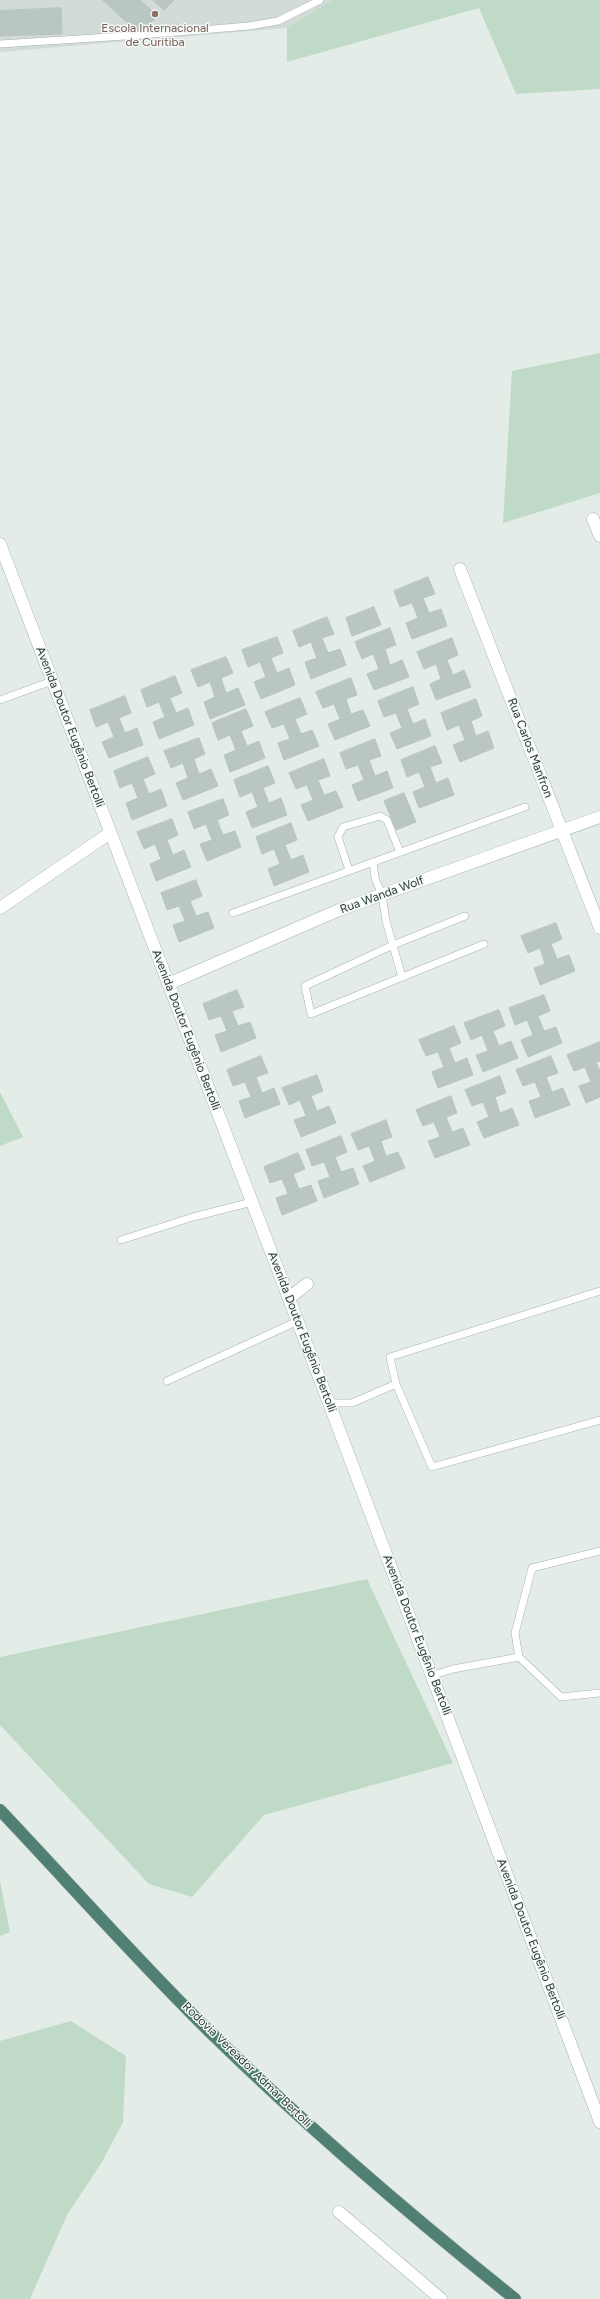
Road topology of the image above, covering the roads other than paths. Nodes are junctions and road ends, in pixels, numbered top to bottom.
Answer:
1 (320, 0) edge
2 (0, 44) edge
3 (594, 518) dead end
4 (600, 536) edge
5 (0, 544) edge
6 (460, 569) dead end
7 (52, 681) junction
8 (0, 700) edge
9 (525, 807) dead end
10 (600, 817) edge
11 (562, 831) junction
12 (110, 833) junction
13 (400, 852) junction
14 (373, 862) junction
15 (349, 870) junction
16 (382, 895) junction
17 (0, 908) edge
18 (233, 913) dead end
19 (465, 916) dead end
20 (600, 928) edge
21 (484, 944) dead end
22 (393, 945) junction
23 (402, 977) junction
24 (168, 984) junction
25 (252, 1202) junction
26 (121, 1240) dead end
27 (307, 1284) dead end
28 (600, 1292) edge
29 (289, 1298) junction
30 (298, 1321) junction
31 (166, 1380) dead end
32 (396, 1384) junction
33 (329, 1403) junction
34 (600, 1420) edge
35 (600, 1551) edge
36 (519, 1657) junction
37 (432, 1675) junction
38 (600, 1693) edge
39 (0, 1810) edge
40 (600, 2122) edge
41 (339, 2212) dead end
42 (441, 2299) edge
43 (515, 2299) edge

1 - 2 lane
3 - 4 street
5 - 7 street, Avenida Doutor Eugênio Bertolli
6 - 11 street, Rua Carlos Manfron
7 - 8 lane
7 - 12 street, Avenida Doutor Eugênio Bertolli
9 - 13 lane
10 - 11 street, Rua Wanda Wolf
11 - 16 street, Rua Wanda Wolf
11 - 20 street, Rua Carlos Manfron
12 - 17 street
12 - 24 street, Avenida Doutor Eugênio Bertolli
13 - 14 lane
13 - 15 lane
14 - 15 lane
14 - 16 lane
15 - 18 lane
16 - 22 lane
16 - 24 street, Rua Wanda Wolf
19 - 22 lane
21 - 23 lane
22 - 23 lane
22 - 23 lane
24 - 25 street, Avenida Doutor Eugênio Bertolli
25 - 26 lane
25 - 29 street, Avenida Doutor Eugênio Bertolli
27 - 29 street
28 - 32 lane
29 - 30 street, Avenida Doutor Eugênio Bertolli
30 - 31 lane
30 - 33 street, Avenida Doutor Eugênio Bertolli
32 - 33 lane
32 - 34 lane
33 - 37 street, Avenida Doutor Eugênio Bertolli
35 - 36 lane
36 - 37 lane
36 - 38 lane
37 - 40 street, Avenida Doutor Eugênio Bertolli
39 - 43 highway, Rodovia Vereador Admar Bertolli
41 - 42 street

